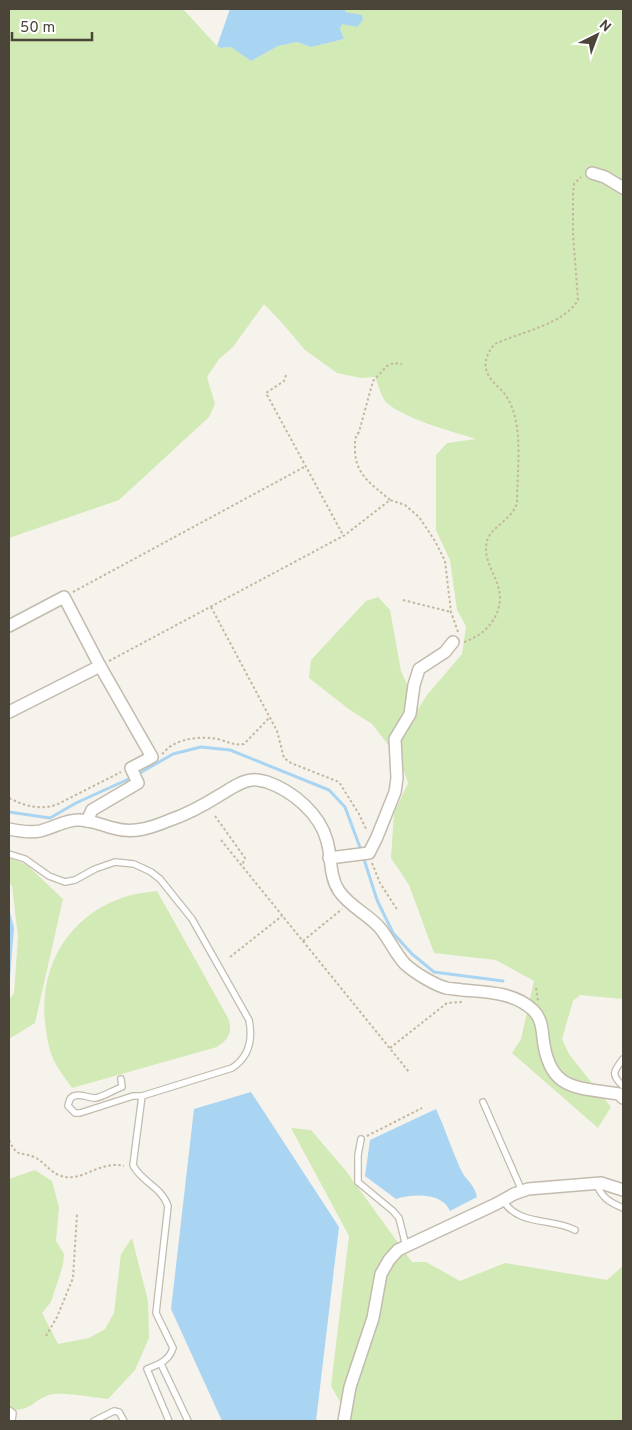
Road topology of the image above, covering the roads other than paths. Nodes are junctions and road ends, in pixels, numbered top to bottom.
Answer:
1 (592, 173) road end
2 (623, 188) edge
3 (9, 626) edge
4 (454, 642) road end
5 (100, 666) junction
6 (9, 712) edge
7 (87, 821) junction
8 (9, 829) edge
9 (9, 854) edge
10 (330, 858) junction
11 (623, 1059) edge
12 (122, 1078) dead end
13 (623, 1086) edge
14 (142, 1096) junction
15 (623, 1098) edge
16 (483, 1102) dead end
17 (361, 1139) road end
18 (596, 1183) junction
19 (623, 1190) edge
20 (522, 1191) junction
21 (503, 1200) junction
22 (623, 1208) edge
23 (575, 1230) dead end
24 (406, 1246) junction
25 (161, 1364) junction
26 (9, 1410) edge
27 (12, 1421) edge
28 (94, 1421) edge
29 (124, 1421) edge
30 (169, 1421) edge
31 (188, 1421) edge
32 (344, 1421) edge

1 - 2 street
3 - 5 street
4 - 10 street
5 - 6 street
5 - 7 street
7 - 8 street
7 - 10 street
9 - 14 lane
10 - 15 street
11 - 13 lane
12 - 14 lane
14 - 25 lane
16 - 20 lane
17 - 24 lane
18 - 19 street
18 - 20 street
18 - 22 lane
20 - 21 street
21 - 23 lane
21 - 24 street
24 - 32 street
25 - 30 lane
25 - 31 lane
26 - 27 lane
28 - 29 lane

